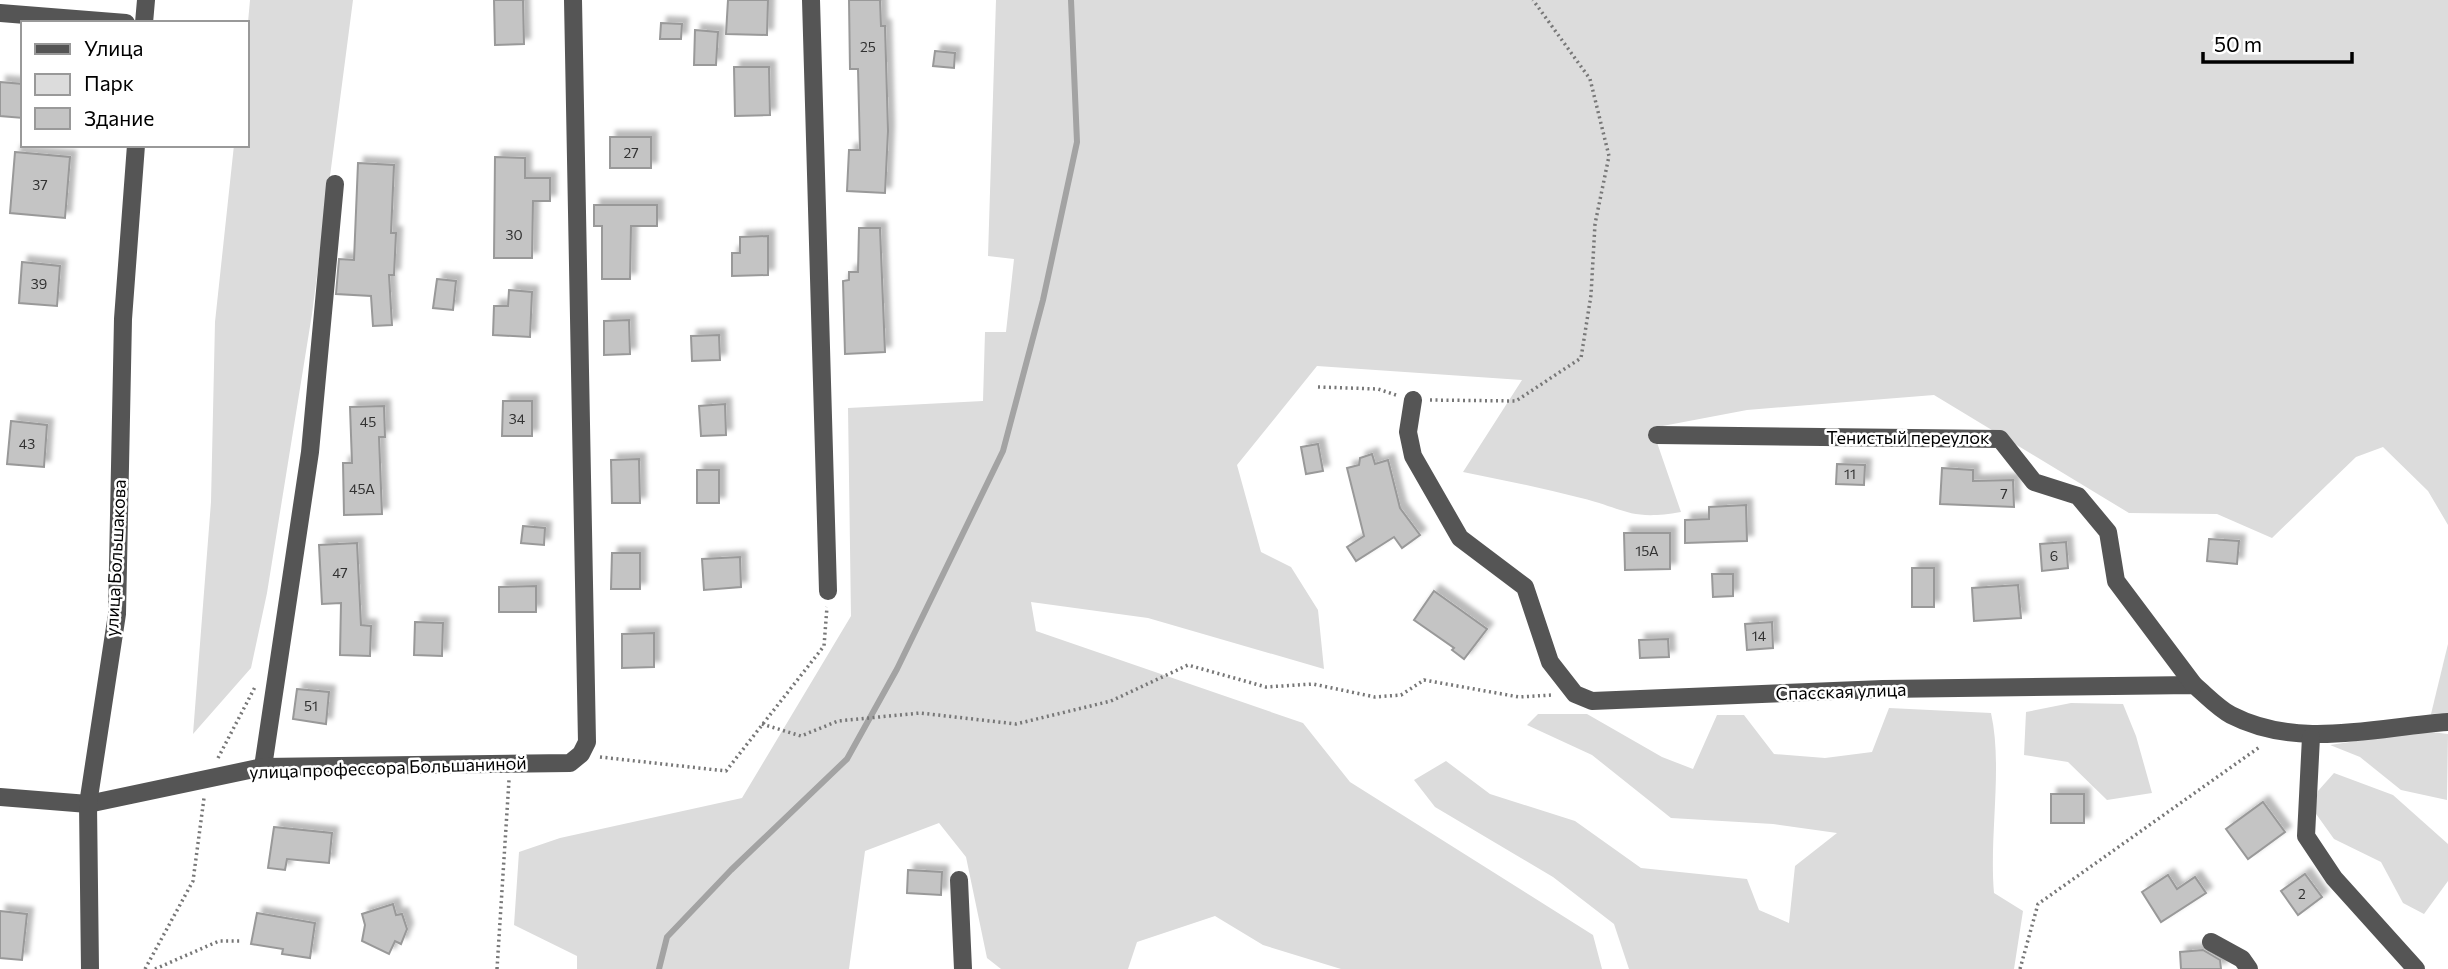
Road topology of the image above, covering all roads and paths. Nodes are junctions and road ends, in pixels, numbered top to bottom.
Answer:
1 (146, 0) edge
2 (573, 0) edge
3 (811, 0) edge
4 (1533, 0) edge
5 (0, 13) edge
6 (101, 21) edge
7 (144, 21) edge
8 (136, 147) edge
9 (335, 184) dead end
10 (1318, 387) dead end
11 (1413, 400) junction
12 (1657, 435) dead end
13 (828, 591) joint
14 (261, 676) dead end
15 (2194, 685) junction
16 (1575, 694) junction
17 (2448, 722) edge
18 (762, 724) junction
19 (2279, 731) junction
20 (2311, 737) junction
21 (575, 759) junction
22 (510, 764) junction
23 (262, 767) junction
24 (207, 778) junction
25 (0, 797) edge
26 (88, 804) junction
27 (959, 880) dead end
28 (241, 941) dead end
29 (2211, 942) dead end
30 (90, 969) edge
31 (145, 969) edge
32 (155, 969) edge
33 (497, 969) edge
34 (964, 969) edge
35 (2020, 969) edge
36 (2249, 969) edge
37 (2416, 969) edge

1 - 7 street
2 - 21 street
3 - 13 street
4 - 11 path
5 - 6 street
8 - 26 street, улица Большакова
9 - 23 street
10 - 11 path
11 - 16 street
12 - 15 street, Тенистый переулок
13 - 18 path
14 - 24 path
15 - 16 street, Спасская улица
15 - 19 street
16 - 18 path
17 - 20 street
18 - 21 path
19 - 20 street
19 - 35 path
20 - 37 street
21 - 22 street, улица профессора Большаниной
22 - 23 street, улица профессора Большаниной
22 - 33 path
23 - 24 street, улица профессора Большаниной
24 - 26 street, улица профессора Большаниной
24 - 31 path
25 - 26 street, улица профессора Большаниной
26 - 30 street, улица Большакова
27 - 34 street
28 - 32 path
29 - 36 street

